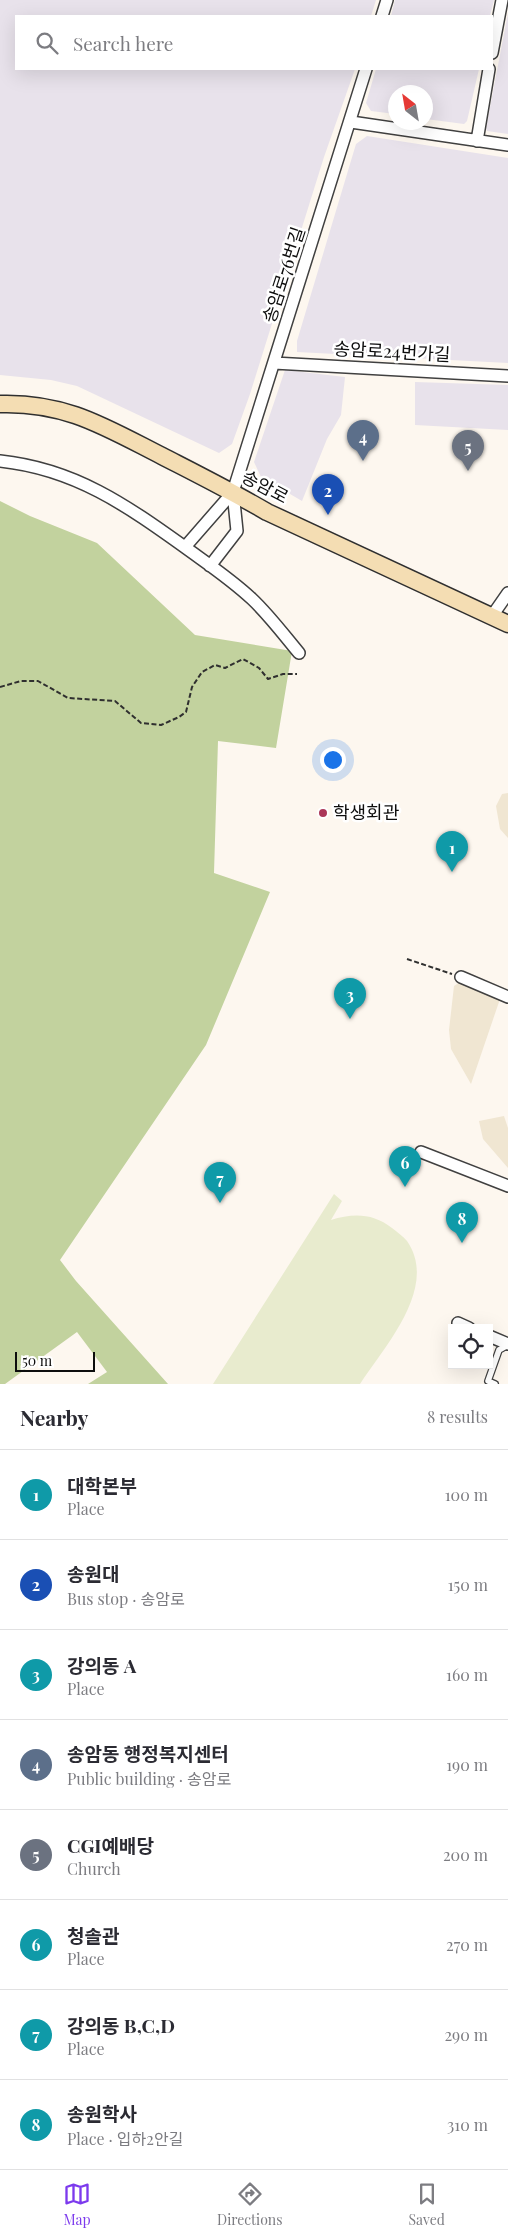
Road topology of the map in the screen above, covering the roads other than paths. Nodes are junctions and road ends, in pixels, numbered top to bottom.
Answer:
1 (387, 0) edge
2 (502, 0) edge
3 (382, 15) edge
4 (493, 48) edge
5 (366, 70) edge
6 (489, 70) edge
7 (351, 122) junction
8 (477, 141) junction
9 (508, 146) edge
10 (274, 363) junction
11 (508, 376) edge
12 (0, 404) edge
13 (0, 461) edge
14 (234, 492) junction
15 (185, 547) junction
16 (210, 566) junction
17 (508, 593) edge
18 (492, 616) junction
19 (508, 624) edge
20 (298, 654) dead end
21 (461, 977) road end
22 (508, 996) edge
23 (422, 1152) dead end
24 (508, 1186) edge
25 (493, 1338) edge
26 (508, 1344) edge
27 (495, 1384) edge

1 - 3 street
2 - 4 street
5 - 7 street, 송암로76번길
6 - 8 street
7 - 8 street
7 - 10 street, 송암로76번길
8 - 9 street
10 - 11 street, 송암로24번가길
10 - 14 street, 송암로76번길
12 - 14 main road, 송암로
13 - 15 street
14 - 15 street
14 - 16 street
14 - 18 main road, 송암로
15 - 16 street
16 - 20 street
17 - 18 street
18 - 19 main road, 송암로
21 - 22 street
23 - 24 street
25 - 26 street
26 - 27 lane

